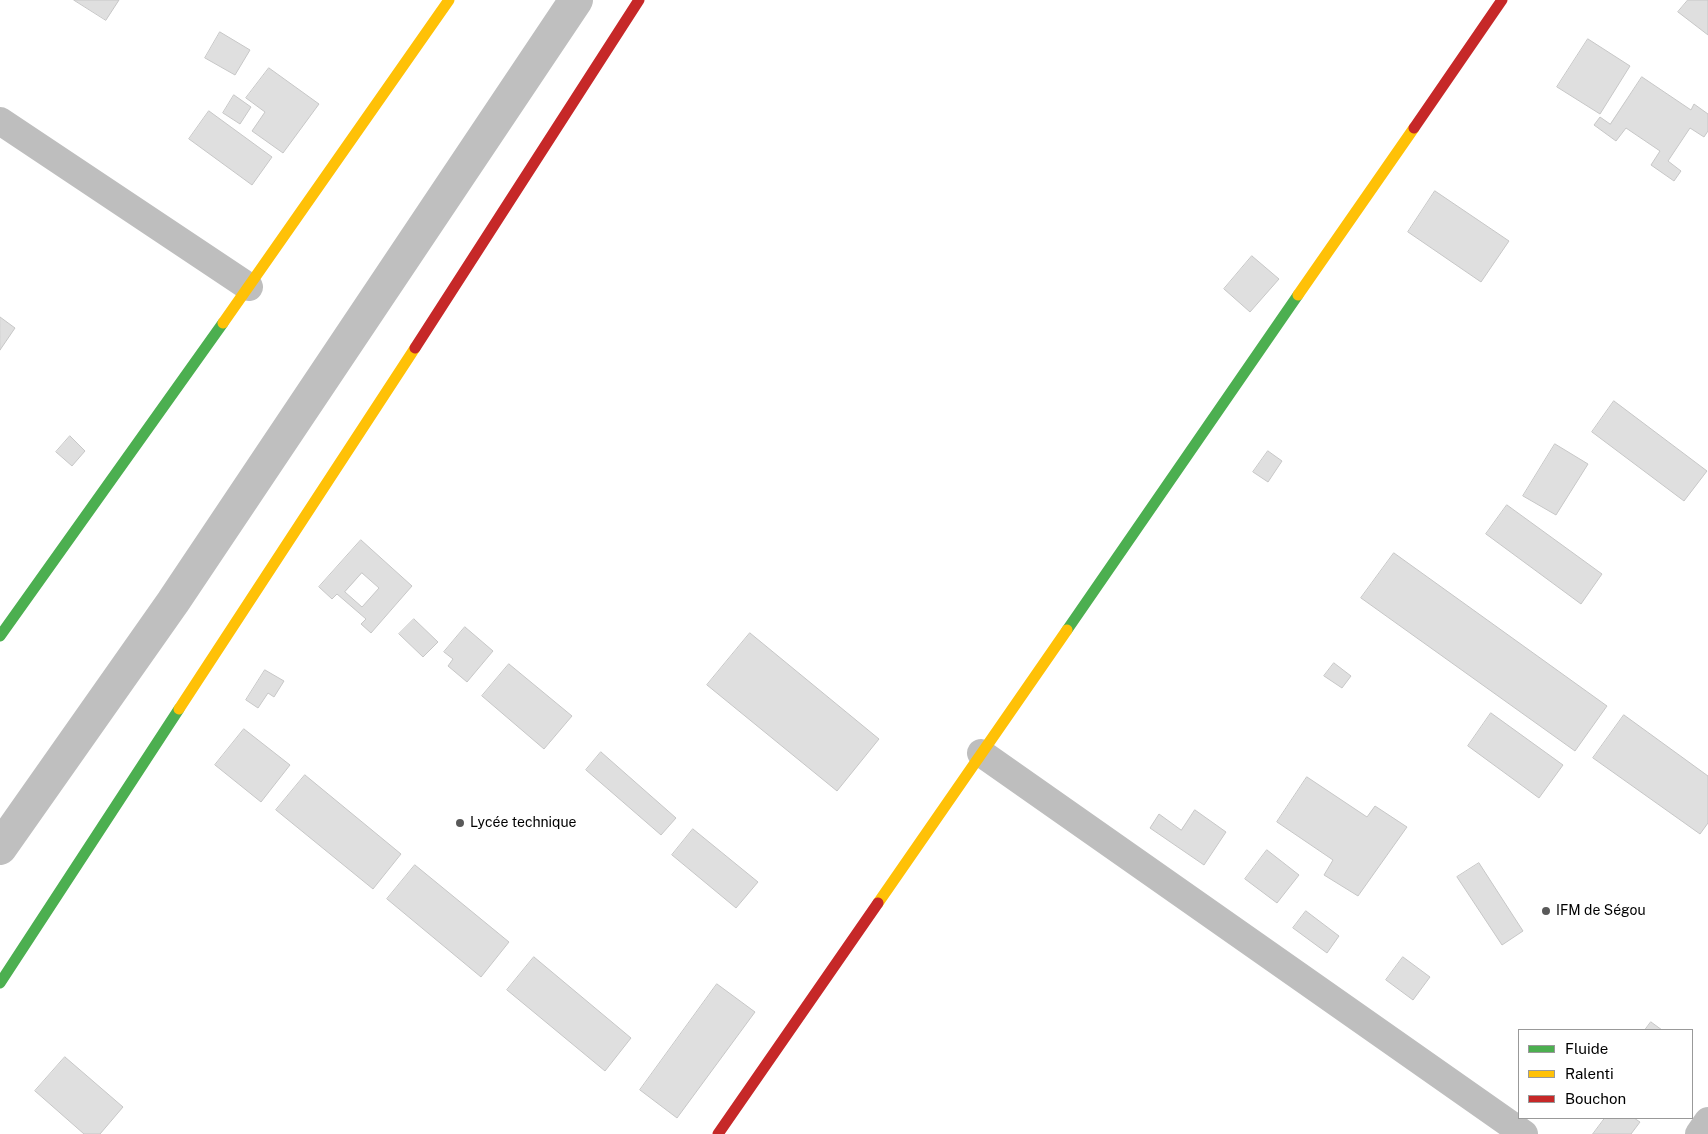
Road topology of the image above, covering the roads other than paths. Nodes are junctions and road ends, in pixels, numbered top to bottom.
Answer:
1 (449, 0) edge
2 (639, 0) edge
3 (1502, 0) edge
4 (0, 121) edge
5 (249, 287) junction
6 (0, 636) edge
7 (981, 753) junction
8 (0, 983) edge
9 (1708, 1121) edge
10 (718, 1134) edge
11 (1524, 1134) edge
12 (1699, 1134) edge

1 - 5 street
2 - 8 street
3 - 7 street
4 - 5 street
5 - 6 street
7 - 10 street
7 - 11 street
9 - 12 street

